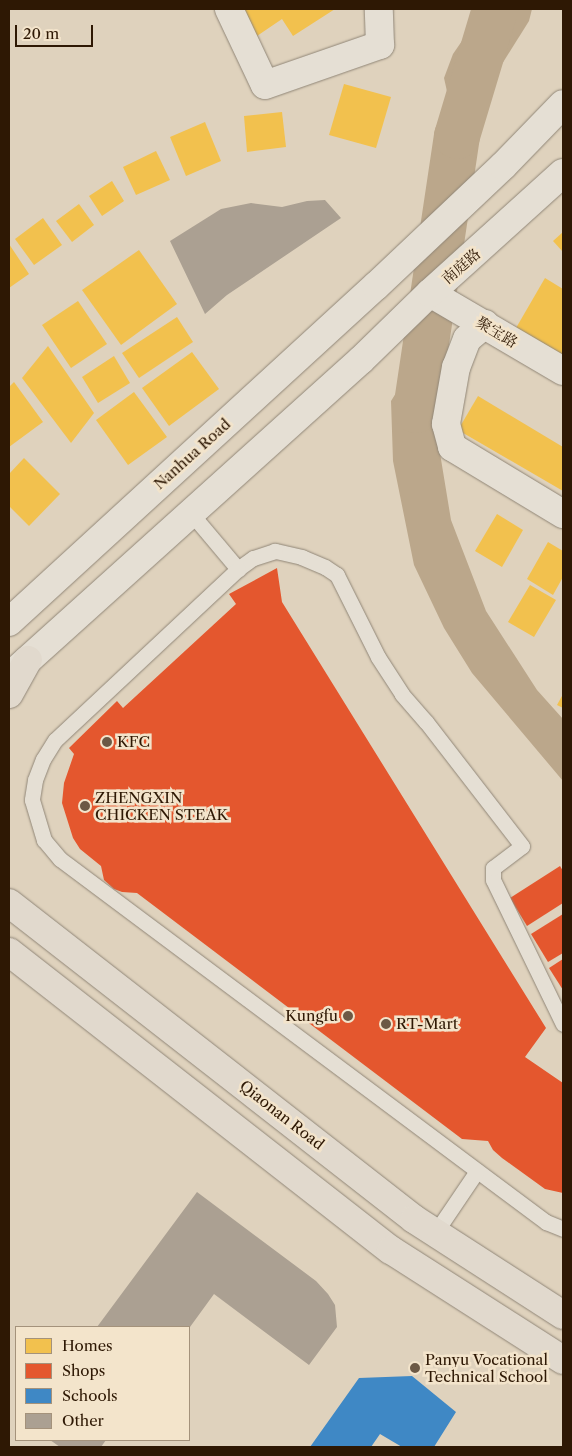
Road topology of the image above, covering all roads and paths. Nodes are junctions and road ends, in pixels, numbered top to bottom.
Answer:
1 (229, 9) edge
2 (379, 9) edge
3 (563, 104) edge
4 (563, 173) edge
5 (430, 293) junction
6 (480, 321) junction
7 (563, 371) edge
8 (190, 512) junction
9 (563, 514) edge
10 (238, 569) junction
11 (9, 622) edge
12 (18, 668) edge
13 (9, 694) edge
14 (9, 903) edge
15 (9, 952) edge
16 (563, 1024) edge
17 (477, 1171) junction
18 (563, 1230) edge
19 (435, 1233) junction
20 (563, 1315) edge
21 (563, 1360) edge

1 - 2 street
3 - 11 street, Nanhua Road
4 - 5 street, 南庭路
5 - 6 street, 聚宝路
5 - 8 street, 南庭路
6 - 7 street, 聚宝路
6 - 9 street
8 - 10 lane
8 - 12 street
10 - 16 lane
10 - 17 lane
12 - 13 main road
14 - 19 main road, Qiaonan Road
15 - 21 main road
17 - 18 lane
17 - 19 lane
19 - 20 main road, Qiaonan Road

